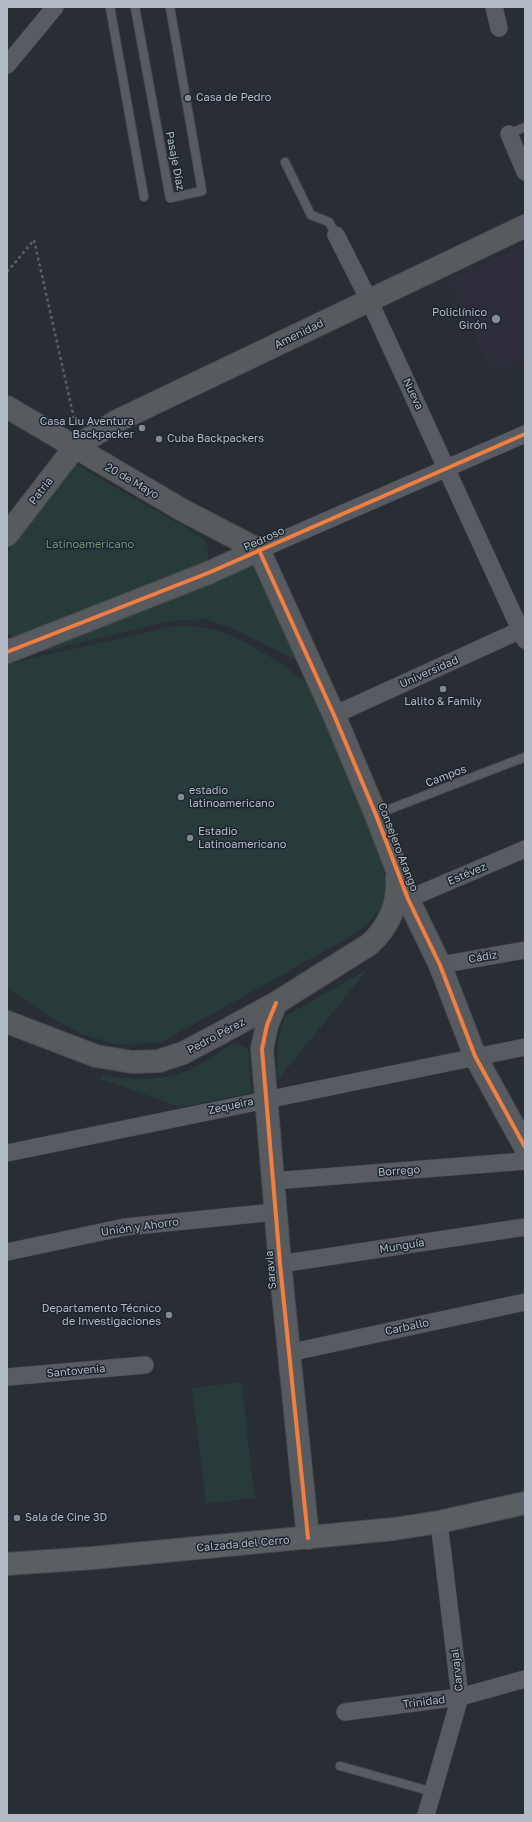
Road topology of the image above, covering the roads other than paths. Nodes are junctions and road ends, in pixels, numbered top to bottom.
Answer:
1 (55, 7) edge
2 (110, 7) edge
3 (135, 7) edge
4 (170, 7) edge
5 (494, 7) edge
6 (499, 28) dead end
7 (7, 65) edge
8 (525, 127) edge
9 (509, 134) joint
10 (285, 162) dead end
11 (525, 172) edge
12 (144, 197) dead end
13 (525, 226) edge
14 (336, 235) joint
15 (369, 300) junction
16 (7, 407) edge
17 (117, 421) junction
18 (525, 434) edge
19 (76, 439) junction
20 (447, 468) junction
21 (114, 471) junction
22 (218, 530) junction
23 (7, 535) edge
24 (259, 550) junction
25 (208, 573) junction
26 (523, 633) edge
27 (7, 652) edge
28 (334, 715) junction
29 (525, 757) edge
30 (376, 815) junction
31 (525, 849) edge
32 (397, 872) joint
33 (401, 904) junction
34 (525, 950) edge
35 (440, 965) junction
36 (276, 1003) junction
37 (7, 1017) edge
38 (16, 1025) edge
39 (220, 1034) junction
40 (525, 1047) edge
41 (475, 1056) junction
42 (263, 1066) junction
43 (265, 1099) junction
44 (525, 1147) edge
45 (7, 1152) edge
46 (525, 1161) edge
47 (273, 1181) junction
48 (275, 1212) junction
49 (525, 1227) edge
50 (7, 1252) edge
51 (280, 1264) junction
52 (525, 1302) edge
53 (288, 1353) junction
54 (145, 1365) dead end
55 (7, 1377) edge
56 (525, 1503) edge
57 (439, 1522) junction
58 (308, 1538) junction
59 (7, 1564) edge
60 (525, 1679) edge
61 (460, 1697) junction
62 (345, 1712) dead end
63 (340, 1766) dead end
64 (433, 1792) junction
65 (426, 1815) edge

1 - 7 street
2 - 12 lane
3 - 4 lane, Pasaje Díaz
5 - 6 street
8 - 9 lane
9 - 11 street
10 - 14 lane, Nueva
13 - 15 street, Amenidad
14 - 15 street, Nueva
15 - 17 street, Amenidad
15 - 20 street, Nueva
16 - 19 street, 20 de Mayo
17 - 19 street, Amenidad
17 - 21 street
18 - 20 street, Pedroso
19 - 21 street, 20 de Mayo
19 - 23 street, Patria
20 - 24 street, Pedroso
20 - 26 street, Nueva
21 - 22 street, 20 de Mayo
22 - 24 street, 20 de Mayo
22 - 25 street
24 - 25 street, Pedroso
24 - 28 street, Consejero Arango
25 - 27 street, Pedroso
26 - 28 street, Universidad
28 - 30 street, Consejero Arango
29 - 30 lane, Campos
30 - 32 street, Consejero Arango
31 - 33 street, Estévez
32 - 33 street, Pedro Pérez
33 - 35 street, Consejero Arango
33 - 36 street, Pedro Pérez
34 - 35 street, Cádiz
35 - 41 street, Consejero Arango
36 - 39 street, Pedro Pérez
36 - 42 street, Saravia
37 - 38 street
38 - 39 street, Pedro Pérez
39 - 42 street
40 - 41 street, Zequeira
41 - 43 street, Zequeira
41 - 44 street, Consejero Arango
42 - 43 street, Saravia
43 - 45 street, Zequeira
43 - 47 street, Saravia
46 - 47 street, Borrego
47 - 48 street, Saravia
48 - 50 street, Unión y Ahorro
48 - 51 street, Saravia
49 - 51 street, Munguía
51 - 53 street, Saravia
52 - 53 street, Carballo
53 - 58 street, Saravia
54 - 55 street, Santovenia
56 - 57 main road, Calzada del Cerro
57 - 58 main road, Calzada del Cerro
57 - 61 street, Carvajal
58 - 59 main road, Calzada del Cerro
60 - 61 street, Trinidad
61 - 62 street, Trinidad
61 - 64 street, Carvajal
63 - 64 lane
64 - 65 street, Carvajal

